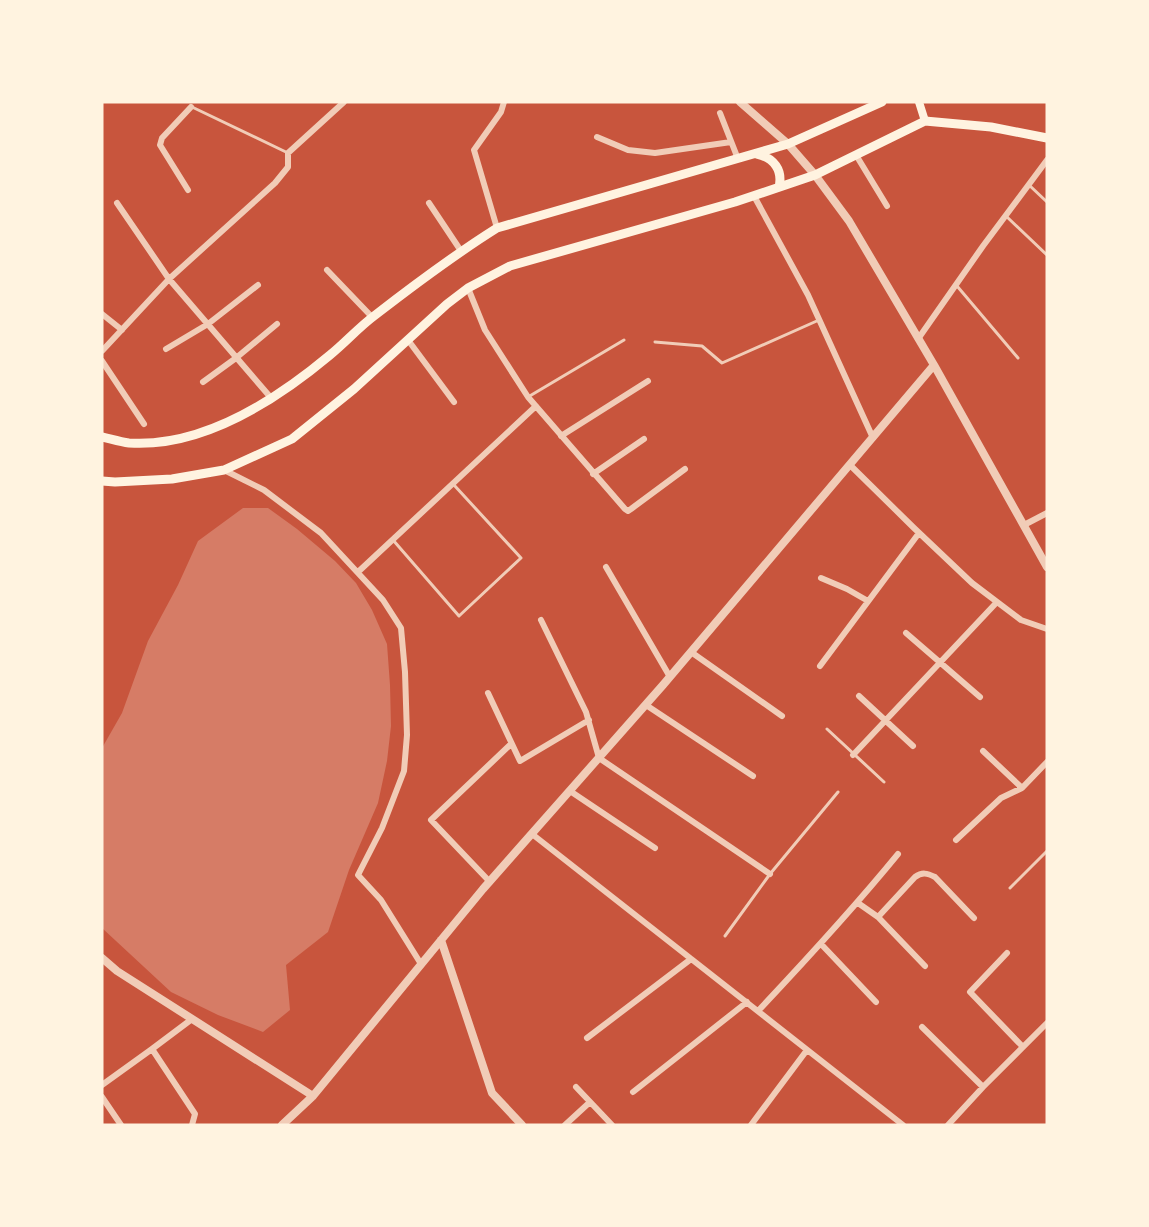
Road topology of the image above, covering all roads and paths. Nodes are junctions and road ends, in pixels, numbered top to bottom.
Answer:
1 (344, 102) edge
2 (504, 102) edge
3 (740, 102) edge
4 (882, 102) edge
5 (919, 102) edge
6 (191, 106) joint
7 (720, 113) dead end
8 (925, 121) junction
9 (597, 137) dead end
10 (1047, 138) edge
11 (731, 142) junction
12 (788, 144) junction
13 (288, 153) junction
14 (756, 154) junction
15 (856, 155) junction
16 (738, 159) junction
17 (1047, 160) edge
18 (815, 175) junction
19 (1029, 185) junction
20 (779, 187) junction
21 (188, 190) dead end
22 (754, 196) junction
23 (1047, 202) edge
24 (117, 203) dead end
25 (429, 203) dead end
26 (887, 206) dead end
27 (1005, 216) junction
28 (497, 228) junction
29 (460, 251) junction
30 (1047, 255) edge
31 (327, 270) dead end
32 (169, 279) junction
33 (258, 285) dead end
34 (955, 285) junction
35 (468, 288) junction
36 (102, 314) edge
37 (372, 317) junction
38 (819, 320) junction
39 (208, 324) junction
40 (277, 324) dead end
41 (122, 330) junction
42 (918, 339) junction
43 (408, 340) junction
44 (624, 340) dead end
45 (655, 342) dead end
46 (166, 349) dead end
47 (102, 351) edge
48 (237, 358) junction
49 (1018, 358) dead end
50 (102, 361) edge
51 (934, 365) junction
52 (648, 381) dead end
53 (203, 382) dead end
54 (528, 397) junction
55 (272, 399) junction
56 (454, 402) dead end
57 (536, 406) junction
58 (144, 424) dead end
59 (561, 436) junction
60 (102, 437) edge
61 (873, 438) junction
62 (644, 439) dead end
63 (850, 465) junction
64 (684, 469) dead end
65 (224, 470) junction
66 (593, 474) junction
67 (102, 480) edge
68 (453, 483) junction
69 (1047, 513) edge
70 (1024, 525) junction
71 (919, 533) junction
72 (393, 540) junction
73 (606, 567) dead end
74 (1047, 567) edge
75 (358, 572) junction
76 (821, 578) dead end
77 (868, 601) junction
78 (997, 602) junction
79 (541, 620) dead end
80 (1047, 629) edge
81 (906, 633) dead end
82 (691, 652) junction
83 (940, 663) junction
84 (820, 666) dead end
85 (670, 677) junction
86 (488, 693) dead end
87 (859, 696) dead end
88 (980, 697) dead end
89 (646, 705) junction
90 (782, 716) dead end
91 (589, 720) junction
92 (886, 720) junction
93 (827, 729) dead end
94 (511, 744) junction
95 (914, 746) dead end
96 (983, 751) dead end
97 (853, 755) junction
98 (599, 758) junction
99 (1047, 762) edge
100 (753, 776) dead end
101 (884, 783) dead end
102 (1022, 788) junction
103 (570, 791) junction
104 (838, 792) dead end
105 (532, 834) junction
106 (956, 840) dead end
107 (655, 848) dead end
108 (1047, 851) edge
109 (898, 854) dead end
110 (770, 874) junction
111 (490, 882) junction
112 (1010, 888) dead end
113 (858, 903) junction
114 (878, 917) junction
115 (974, 918) dead end
116 (725, 936) dead end
117 (441, 940) junction
118 (821, 944) junction
119 (1008, 953) dead end
120 (102, 958) edge
121 (692, 959) junction
122 (421, 963) junction
123 (925, 966) dead end
124 (747, 1002) junction
125 (876, 1002) dead end
126 (758, 1011) junction
127 (192, 1019) junction
128 (1047, 1023) edge
129 (922, 1027) dead end
130 (587, 1038) dead end
131 (1023, 1047) junction
132 (152, 1049) junction
133 (807, 1050) junction
134 (102, 1084) edge
135 (576, 1087) dead end
136 (983, 1087) junction
137 (633, 1092) dead end
138 (313, 1096) junction
139 (102, 1097) edge
140 (590, 1102) junction
141 (121, 1125) edge
142 (192, 1125) edge
143 (282, 1125) edge
144 (522, 1125) edge
145 (565, 1125) edge
146 (612, 1125) edge
147 (751, 1125) edge
148 (902, 1125) edge
149 (948, 1125) edge

1 - 13 street
2 - 28 street
3 - 12 street
4 - 12 main road
5 - 8 main road
6 - 13 lane
6 - 21 street
7 - 11 street
8 - 10 main road
8 - 15 main road
9 - 11 street
11 - 16 street
12 - 14 main road
12 - 18 street
13 - 32 street
14 - 16 main road
14 - 20 main road
15 - 18 main road
15 - 26 street
16 - 28 main road
17 - 19 street
18 - 20 main road
18 - 42 street
19 - 23 lane
19 - 27 street
20 - 22 main road
22 - 35 main road
22 - 38 street
24 - 32 street
25 - 29 street
27 - 30 lane
27 - 34 street
28 - 29 main road
29 - 37 main road
31 - 37 street
32 - 39 street
32 - 41 street
33 - 39 street
34 - 42 street
34 - 49 lane
35 - 43 main road
35 - 54 street
36 - 41 street
37 - 55 main road
38 - 45 lane
38 - 61 street
39 - 46 street
39 - 48 street
40 - 48 street
41 - 47 street
42 - 51 street
43 - 56 street
43 - 65 main road
44 - 54 lane
48 - 53 street
48 - 55 street
50 - 58 street
51 - 61 street
51 - 70 street
52 - 59 street
54 - 57 street
55 - 60 main road
57 - 59 street
57 - 68 street
59 - 66 street
61 - 63 street
62 - 66 street
63 - 71 street
63 - 82 street
64 - 66 street
65 - 67 main road
65 - 75 street
68 - 72 street
68 - 72 lane
69 - 70 street
70 - 74 street
71 - 77 street
71 - 78 street
72 - 75 street
73 - 85 street
75 - 122 street
76 - 77 street
77 - 84 street
78 - 80 street
78 - 83 street
79 - 91 street
81 - 83 street
82 - 85 street
82 - 90 street
83 - 88 street
83 - 92 street
85 - 89 street
86 - 94 street
87 - 92 street
89 - 98 street
89 - 100 street
91 - 94 street
91 - 98 street
92 - 95 street
92 - 97 street
93 - 97 lane
94 - 111 street
96 - 102 street
97 - 101 lane
98 - 103 street
98 - 110 street
99 - 102 street
102 - 106 street
103 - 105 street
103 - 107 street
104 - 110 lane
105 - 111 street
105 - 121 street
108 - 112 lane
109 - 113 street
110 - 116 lane
111 - 117 street
113 - 114 street
113 - 118 street
114 - 115 street
114 - 123 street
117 - 122 street
117 - 144 street
118 - 125 street
118 - 126 street
119 - 131 street
120 - 127 street
121 - 124 street
121 - 130 street
122 - 138 street
124 - 126 street
124 - 137 street
126 - 133 street
127 - 132 street
127 - 138 street
128 - 131 street
129 - 136 street
131 - 136 street
132 - 134 street
132 - 142 street
133 - 147 street
133 - 148 street
135 - 140 street
136 - 149 street
138 - 143 street
139 - 141 street
140 - 145 street
140 - 146 street

